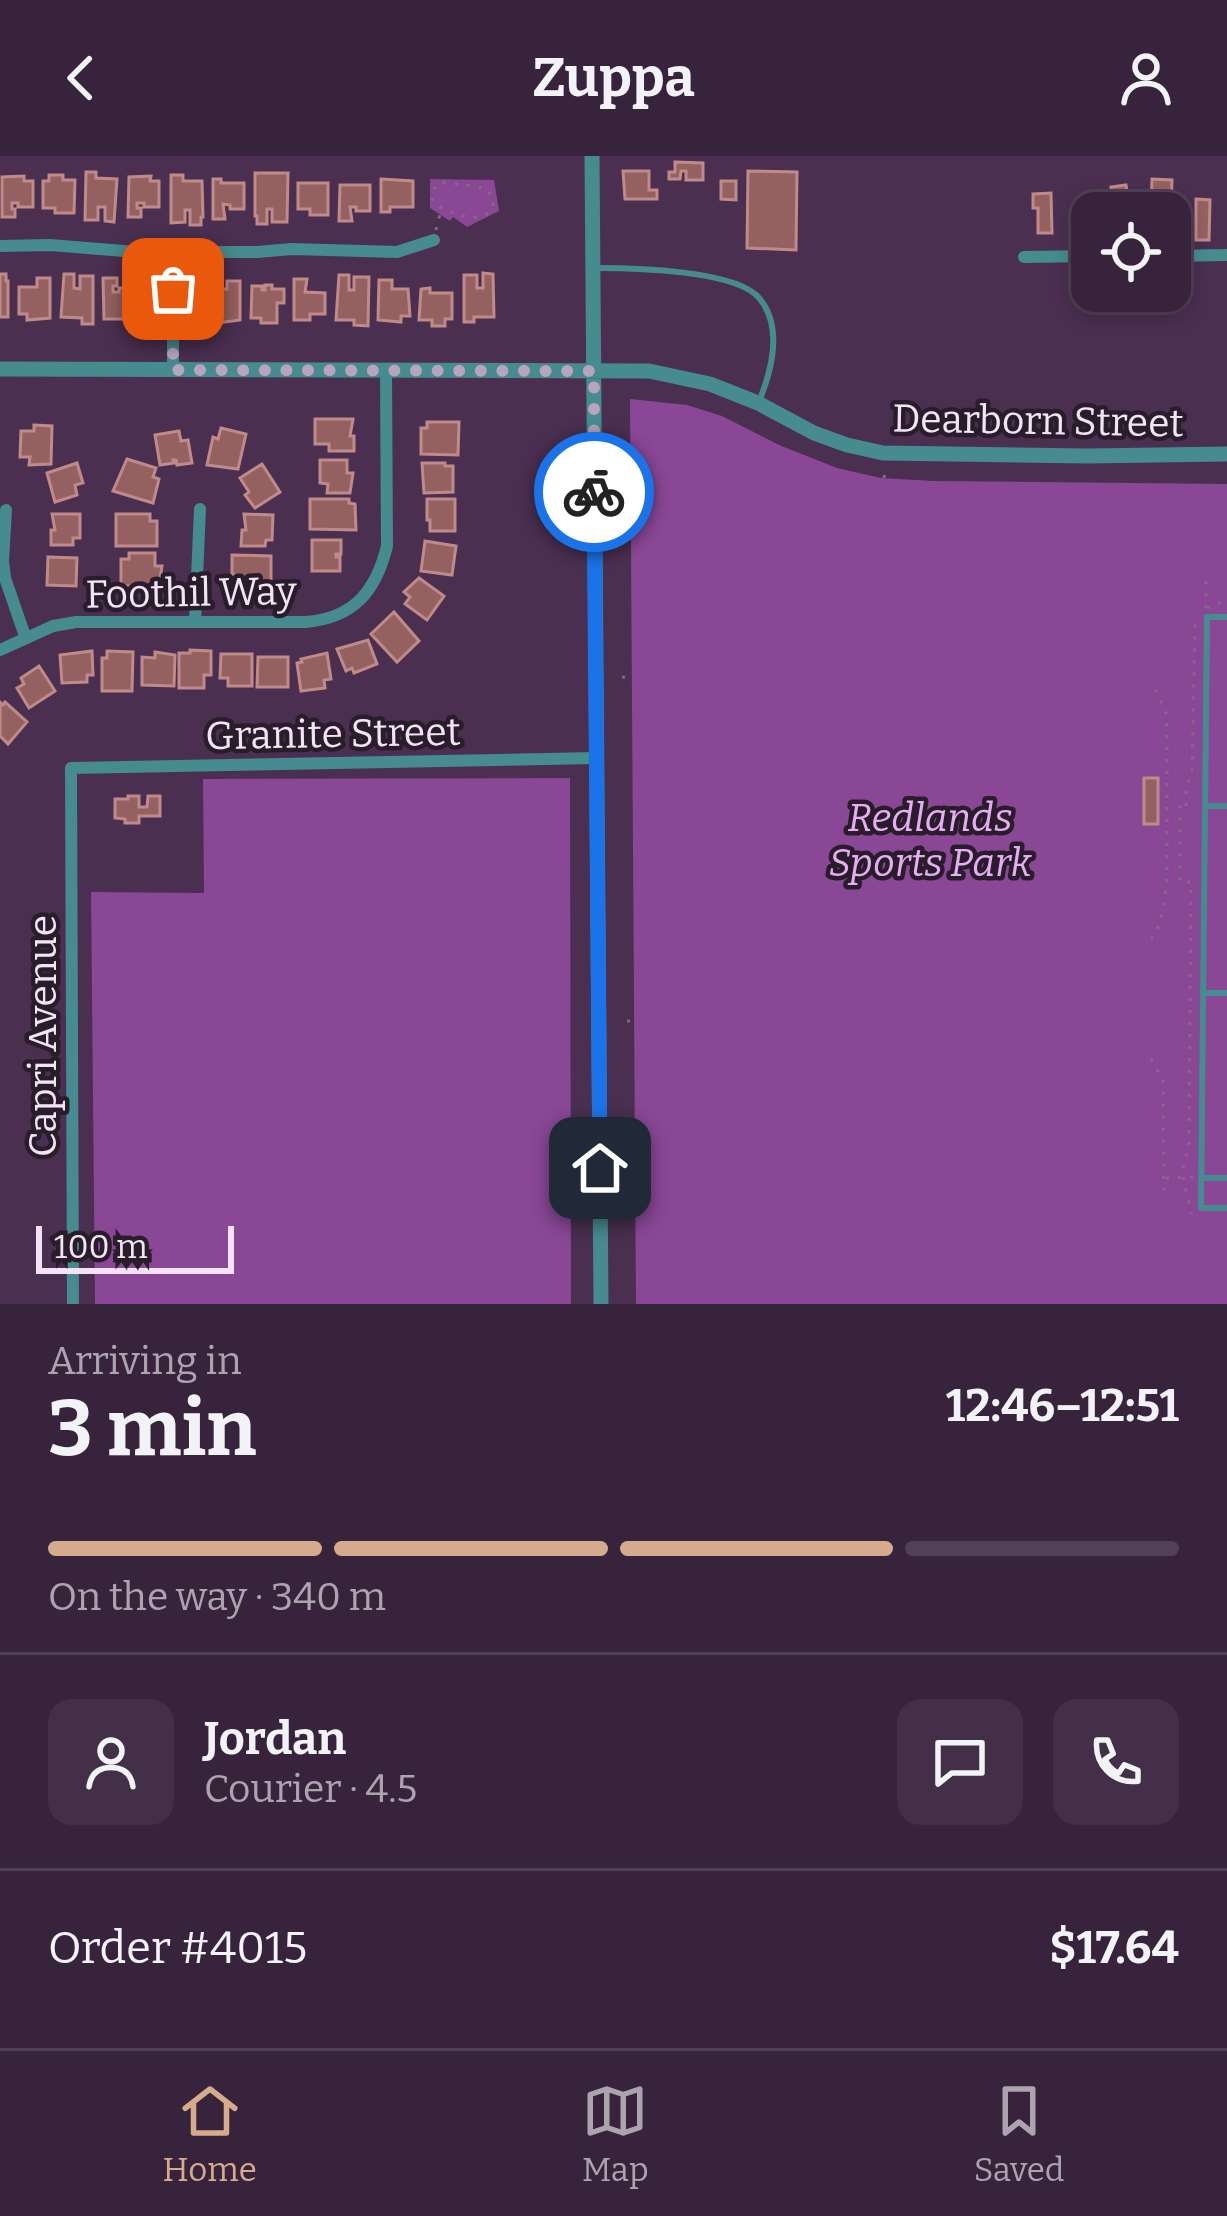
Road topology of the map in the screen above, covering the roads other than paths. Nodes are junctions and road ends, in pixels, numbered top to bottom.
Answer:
1 (592, 156) edge
2 (434, 240) road end
3 (0, 247) edge
4 (173, 252) junction
5 (1227, 255) edge
6 (1071, 256) edge
7 (1191, 256) edge
8 (1024, 257) dead end
9 (593, 268) junction
10 (0, 369) edge
11 (173, 370) junction
12 (386, 370) junction
13 (594, 371) junction
14 (758, 403) junction
15 (1227, 454) edge
16 (200, 509) dead end
17 (6, 510) dead end
18 (1227, 617) edge
19 (195, 622) junction
20 (25, 636) junction
21 (0, 650) edge
22 (596, 758) junction
23 (70, 768) joint
24 (1205, 806) junction
25 (1227, 806) edge
26 (1203, 993) junction
27 (1227, 993) edge
28 (1202, 1178) junction
29 (1227, 1178) edge
30 (1227, 1208) edge
31 (73, 1304) edge
32 (601, 1304) edge

1 - 9 street
2 - 4 street
3 - 4 street
4 - 11 street
5 - 7 street
6 - 8 street
9 - 13 street
9 - 14 lane
10 - 11 street, Dearborn Street
11 - 12 street, Dearborn Street
12 - 13 street, Dearborn Street
12 - 19 street, Foothil Way
13 - 14 street, Dearborn Street
13 - 22 street
14 - 15 street, Dearborn Street
16 - 19 street
17 - 20 street
18 - 24 lane
19 - 20 street, Foothil Way
20 - 21 street, Foothil Way
22 - 23 street, Granite Street
22 - 32 street
23 - 31 street, Capri Avenue
24 - 25 lane
24 - 26 lane
26 - 27 lane
26 - 28 lane
28 - 29 lane
28 - 30 lane

